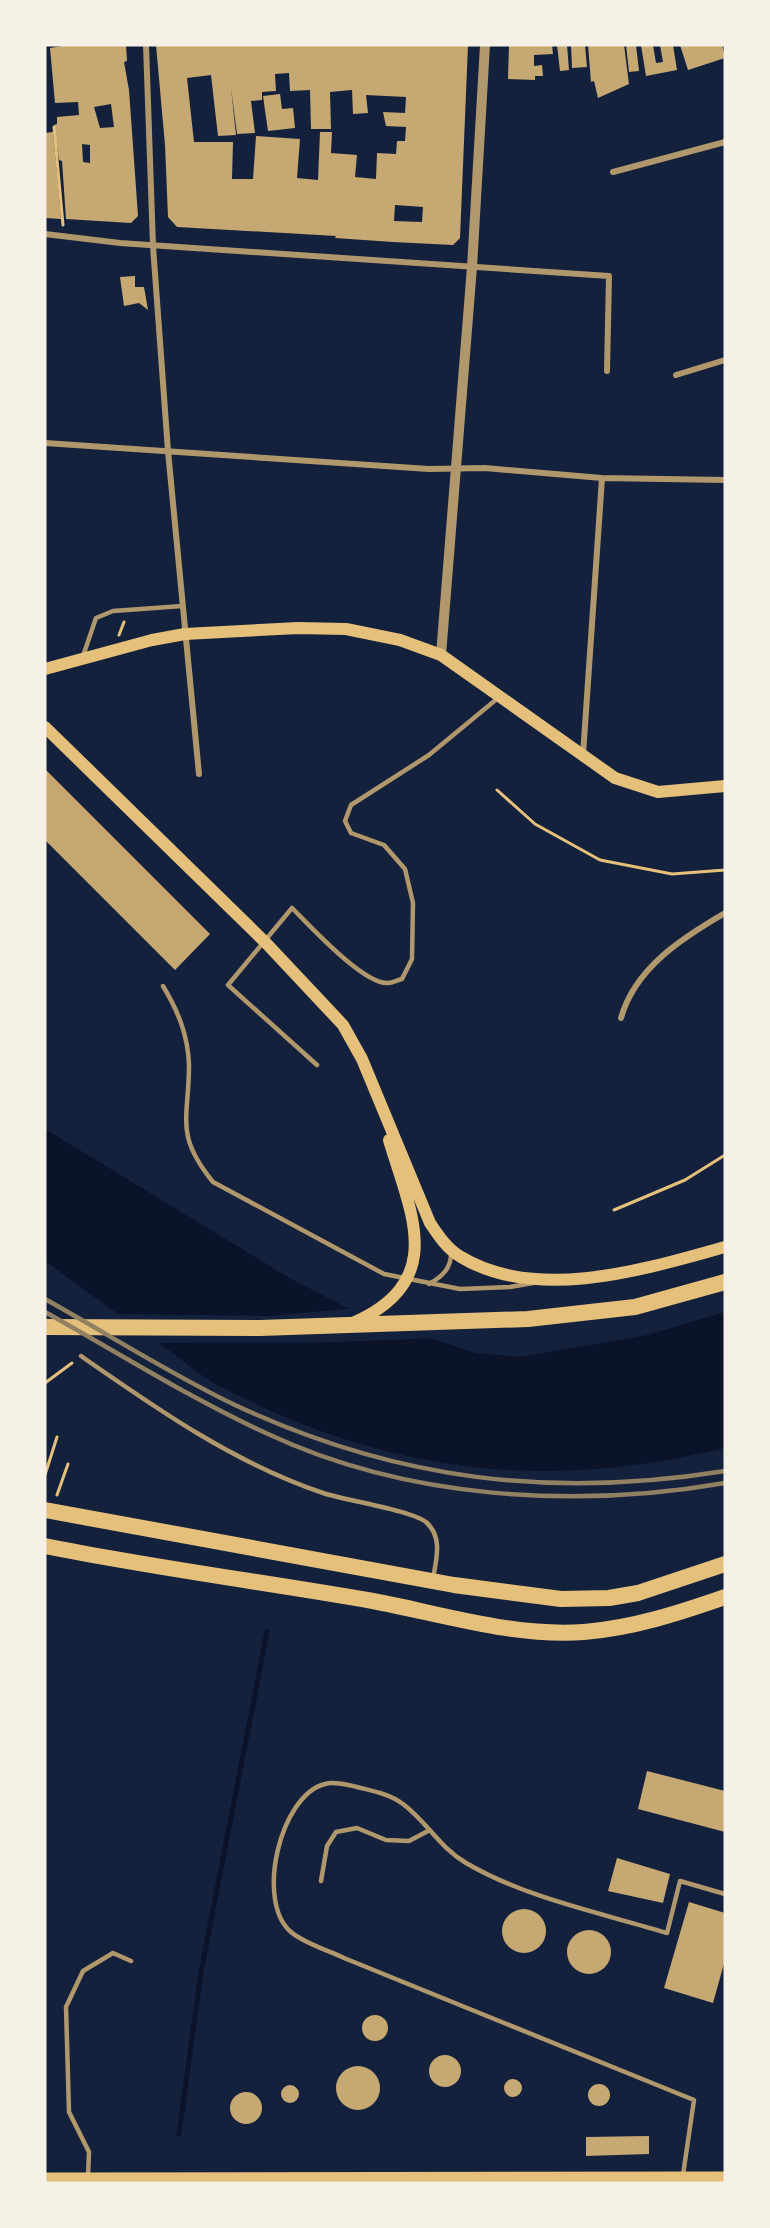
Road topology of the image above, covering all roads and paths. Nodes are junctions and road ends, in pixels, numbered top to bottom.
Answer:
1 (146, 45) edge
2 (485, 45) edge
3 (54, 127) dead end
4 (725, 142) edge
5 (613, 171) dead end
6 (45, 234) edge
7 (64, 236) junction
8 (153, 246) junction
9 (472, 267) junction
10 (725, 360) edge
11 (607, 371) dead end
12 (676, 375) dead end
13 (45, 443) edge
14 (168, 451) junction
15 (454, 469) junction
16 (602, 478) junction
17 (725, 480) edge
18 (182, 606) junction
19 (128, 610) junction
20 (185, 634) junction
21 (117, 640) dead end
22 (441, 655) junction
23 (82, 659) junction
24 (45, 669) edge
25 (500, 696) junction
26 (45, 727) edge
27 (583, 756) junction
28 (199, 774) dead end
29 (725, 786) edge
30 (497, 790) dead end
31 (725, 870) edge
32 (725, 913) edge
33 (266, 943) junction
34 (163, 986) dead end
35 (621, 1018) dead end
36 (316, 1065) dead end
37 (370, 1077) junction
38 (725, 1155) edge
39 (614, 1210) dead end
40 (725, 1247) edge
41 (450, 1248) junction
42 (553, 1280) junction
43 (725, 1282) edge
44 (429, 1284) junction
45 (352, 1324) junction
46 (45, 1327) edge
47 (81, 1356) joint
48 (45, 1383) edge
49 (57, 1437) dead end
50 (68, 1464) dead end
51 (45, 1475) edge
52 (48, 1511) edge
53 (45, 1546) edge
54 (45, 1558) edge
55 (128, 1563) junction
56 (725, 1564) edge
57 (433, 1581) junction
58 (725, 1597) edge
59 (428, 1831) junction
60 (321, 1881) dead end
61 (725, 1894) edge
62 (131, 1961) dead end
63 (683, 2179) junction
64 (725, 2179) edge
65 (45, 2180) edge
66 (88, 2180) junction

1 - 8 street
2 - 9 street
3 - 7 path
4 - 5 street
6 - 7 street
7 - 8 street
8 - 9 street
8 - 14 street
9 - 11 street
9 - 15 street
10 - 12 street
13 - 14 street
14 - 15 street
14 - 18 street
15 - 16 street
15 - 22 street
16 - 17 street
16 - 27 street
18 - 19 lane
18 - 20 street
19 - 21 path
19 - 23 lane
20 - 22 main road
20 - 23 main road
20 - 28 street
22 - 25 main road
23 - 24 main road
25 - 27 main road
25 - 33 lane
26 - 33 main road
27 - 29 main road
30 - 31 path
32 - 35 street
33 - 36 lane
33 - 37 main road
34 - 44 lane
37 - 41 main road
37 - 45 main road
38 - 39 path
40 - 42 main road
41 - 42 main road
41 - 44 lane
42 - 44 lane
43 - 45 highway
45 - 46 highway
47 - 48 path
47 - 57 lane
49 - 51 path
50 - 52 path
52 - 57 highway
53 - 55 highway
54 - 55 highway
55 - 58 highway
56 - 57 highway
59 - 60 lane
59 - 61 lane
59 - 63 lane
62 - 66 lane
63 - 64 main road
63 - 66 main road
65 - 66 main road

